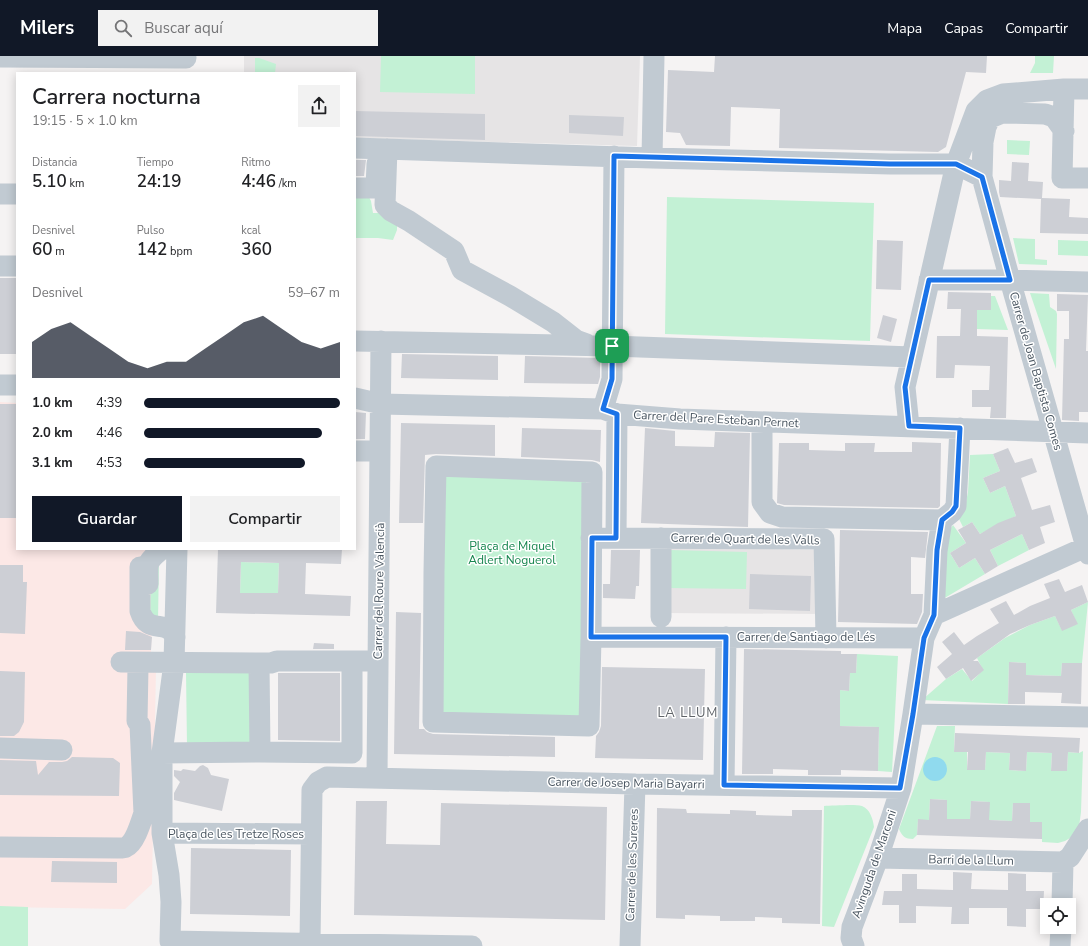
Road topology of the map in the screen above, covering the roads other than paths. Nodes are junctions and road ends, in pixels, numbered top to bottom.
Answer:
1 (654, 56) edge
2 (0, 57) edge
3 (186, 62) edge
4 (113, 65) edge
5 (1064, 89) junction
6 (1088, 89) edge
7 (1064, 131) junction
8 (356, 148) edge
9 (382, 149) junction
10 (614, 156) junction
11 (652, 158) junction
12 (956, 164) junction
13 (982, 177) junction
14 (1088, 178) edge
15 (356, 188) edge
16 (0, 194) edge
17 (16, 194) edge
18 (0, 266) edge
19 (16, 266) edge
20 (929, 280) junction
21 (1010, 280) junction
22 (1088, 282) edge
23 (356, 341) edge
24 (381, 341) junction
25 (612, 346) junction
26 (912, 357) junction
27 (0, 385) edge
28 (16, 385) edge
29 (356, 398) edge
30 (381, 404) junction
31 (610, 411) junction
32 (762, 422) junction
33 (909, 426) junction
34 (960, 428) junction
35 (1053, 432) junction
36 (1088, 433) edge
37 (356, 451) edge
38 (380, 451) junction
39 (942, 520) junction
40 (592, 538) junction
41 (616, 538) junction
42 (661, 538) junction
43 (1087, 549) edge
44 (161, 550) edge
45 (177, 550) edge
46 (140, 567) dead end
47 (147, 607) dead end
48 (934, 615) junction
49 (661, 618) dead end
50 (175, 637) junction
51 (591, 637) junction
52 (726, 637) junction
53 (826, 638) junction
54 (924, 638) junction
55 (352, 661) junction
56 (378, 662) junction
57 (174, 663) junction
58 (259, 663) junction
59 (913, 714) junction
60 (1088, 717) edge
61 (0, 748) edge
62 (62, 750) dead end
63 (260, 752) junction
64 (162, 753) junction
65 (352, 777) joint
66 (377, 778) junction
67 (635, 784) junction
68 (724, 785) junction
69 (900, 788) junction
70 (1088, 829) edge
71 (162, 834) junction
72 (311, 834) junction
73 (0, 847) edge
74 (1074, 856) edge
75 (878, 858) junction
76 (1064, 898) edge
77 (1061, 934) edge
78 (853, 936) edge
79 (310, 943) junction
80 (167, 944) edge
81 (472, 946) edge
82 (630, 946) edge
83 (1060, 946) edge

1 - 11 street
2 - 4 street
3 - 4 street
5 - 6 street
5 - 7 street
5 - 12 street
7 - 13 street, Carrer de Joan Baptista Comes
7 - 14 street
8 - 9 street
9 - 10 street
9 - 15 street
9 - 25 street
10 - 11 street
10 - 25 street
11 - 12 street
12 - 13 street
12 - 20 street
13 - 21 street, Carrer de Joan Baptista Comes
16 - 17 street
18 - 19 street
20 - 21 street
20 - 26 street
21 - 22 street
21 - 35 street, Carrer de Joan Baptista Comes
23 - 24 street
24 - 25 street
24 - 30 street, Carrer del Roure Valencià
25 - 26 street
25 - 31 street
26 - 33 street
27 - 28 street
29 - 30 street, Carrer del Pare Esteban Pernet
30 - 31 street, Carrer del Pare Esteban Pernet
30 - 38 street, Carrer del Roure Valencià
31 - 32 street, Carrer del Pare Esteban Pernet
31 - 41 street
32 - 33 street, Carrer del Pare Esteban Pernet
32 - 39 street, Carrer de Quart de les Valls
33 - 34 street, Carrer del Pare Esteban Pernet
34 - 35 street, Carrer del Pare Esteban Pernet
34 - 39 street
35 - 36 street, Carrer del Pare Esteban Pernet
35 - 43 street, Carrer de Joan Baptista Comes
37 - 38 street
38 - 56 street, Carrer del Roure Valencià
39 - 48 street, Avinguda de Marconi
40 - 41 street, Carrer de Quart de les Valls
40 - 51 street
40 - 51 street
41 - 42 street, Carrer de Quart de les Valls
42 - 49 street
42 - 53 street, Carrer de Quart de les Valls
43 - 48 street
44 - 47 street
45 - 50 street
46 - 50 street
48 - 54 street, Avinguda de Marconi
50 - 57 street
51 - 52 street, Carrer de Santiago de Lés
52 - 53 street, Carrer de Santiago de Lés
52 - 68 street
53 - 54 street, Carrer de Santiago de Lés
54 - 59 street, Avinguda de Marconi
55 - 56 street
55 - 58 street
55 - 63 street
56 - 66 street, Carrer del Roure Valencià
57 - 58 street
57 - 64 street
57 - 73 street
58 - 63 street
59 - 60 street
59 - 69 street, Avinguda de Marconi
61 - 62 street
63 - 64 street
64 - 71 street
65 - 66 street, Carrer de Josep Maria Bayarri
65 - 72 street, Plaça de les Tretze Roses
66 - 67 street, Carrer de Josep Maria Bayarri
67 - 68 street, Carrer de Josep Maria Bayarri
67 - 82 street, Carrer de les Sureres
68 - 69 street, Carrer de Josep Maria Bayarri
69 - 75 street, Avinguda de Marconi
70 - 74 street
71 - 72 street, Plaça de les Tretze Roses
71 - 80 street
72 - 79 street, Plaça de les Tretze Roses
74 - 75 street, Barri de la Llum
74 - 76 street
75 - 78 street, Avinguda de Marconi
77 - 83 street
79 - 80 street
79 - 81 street

